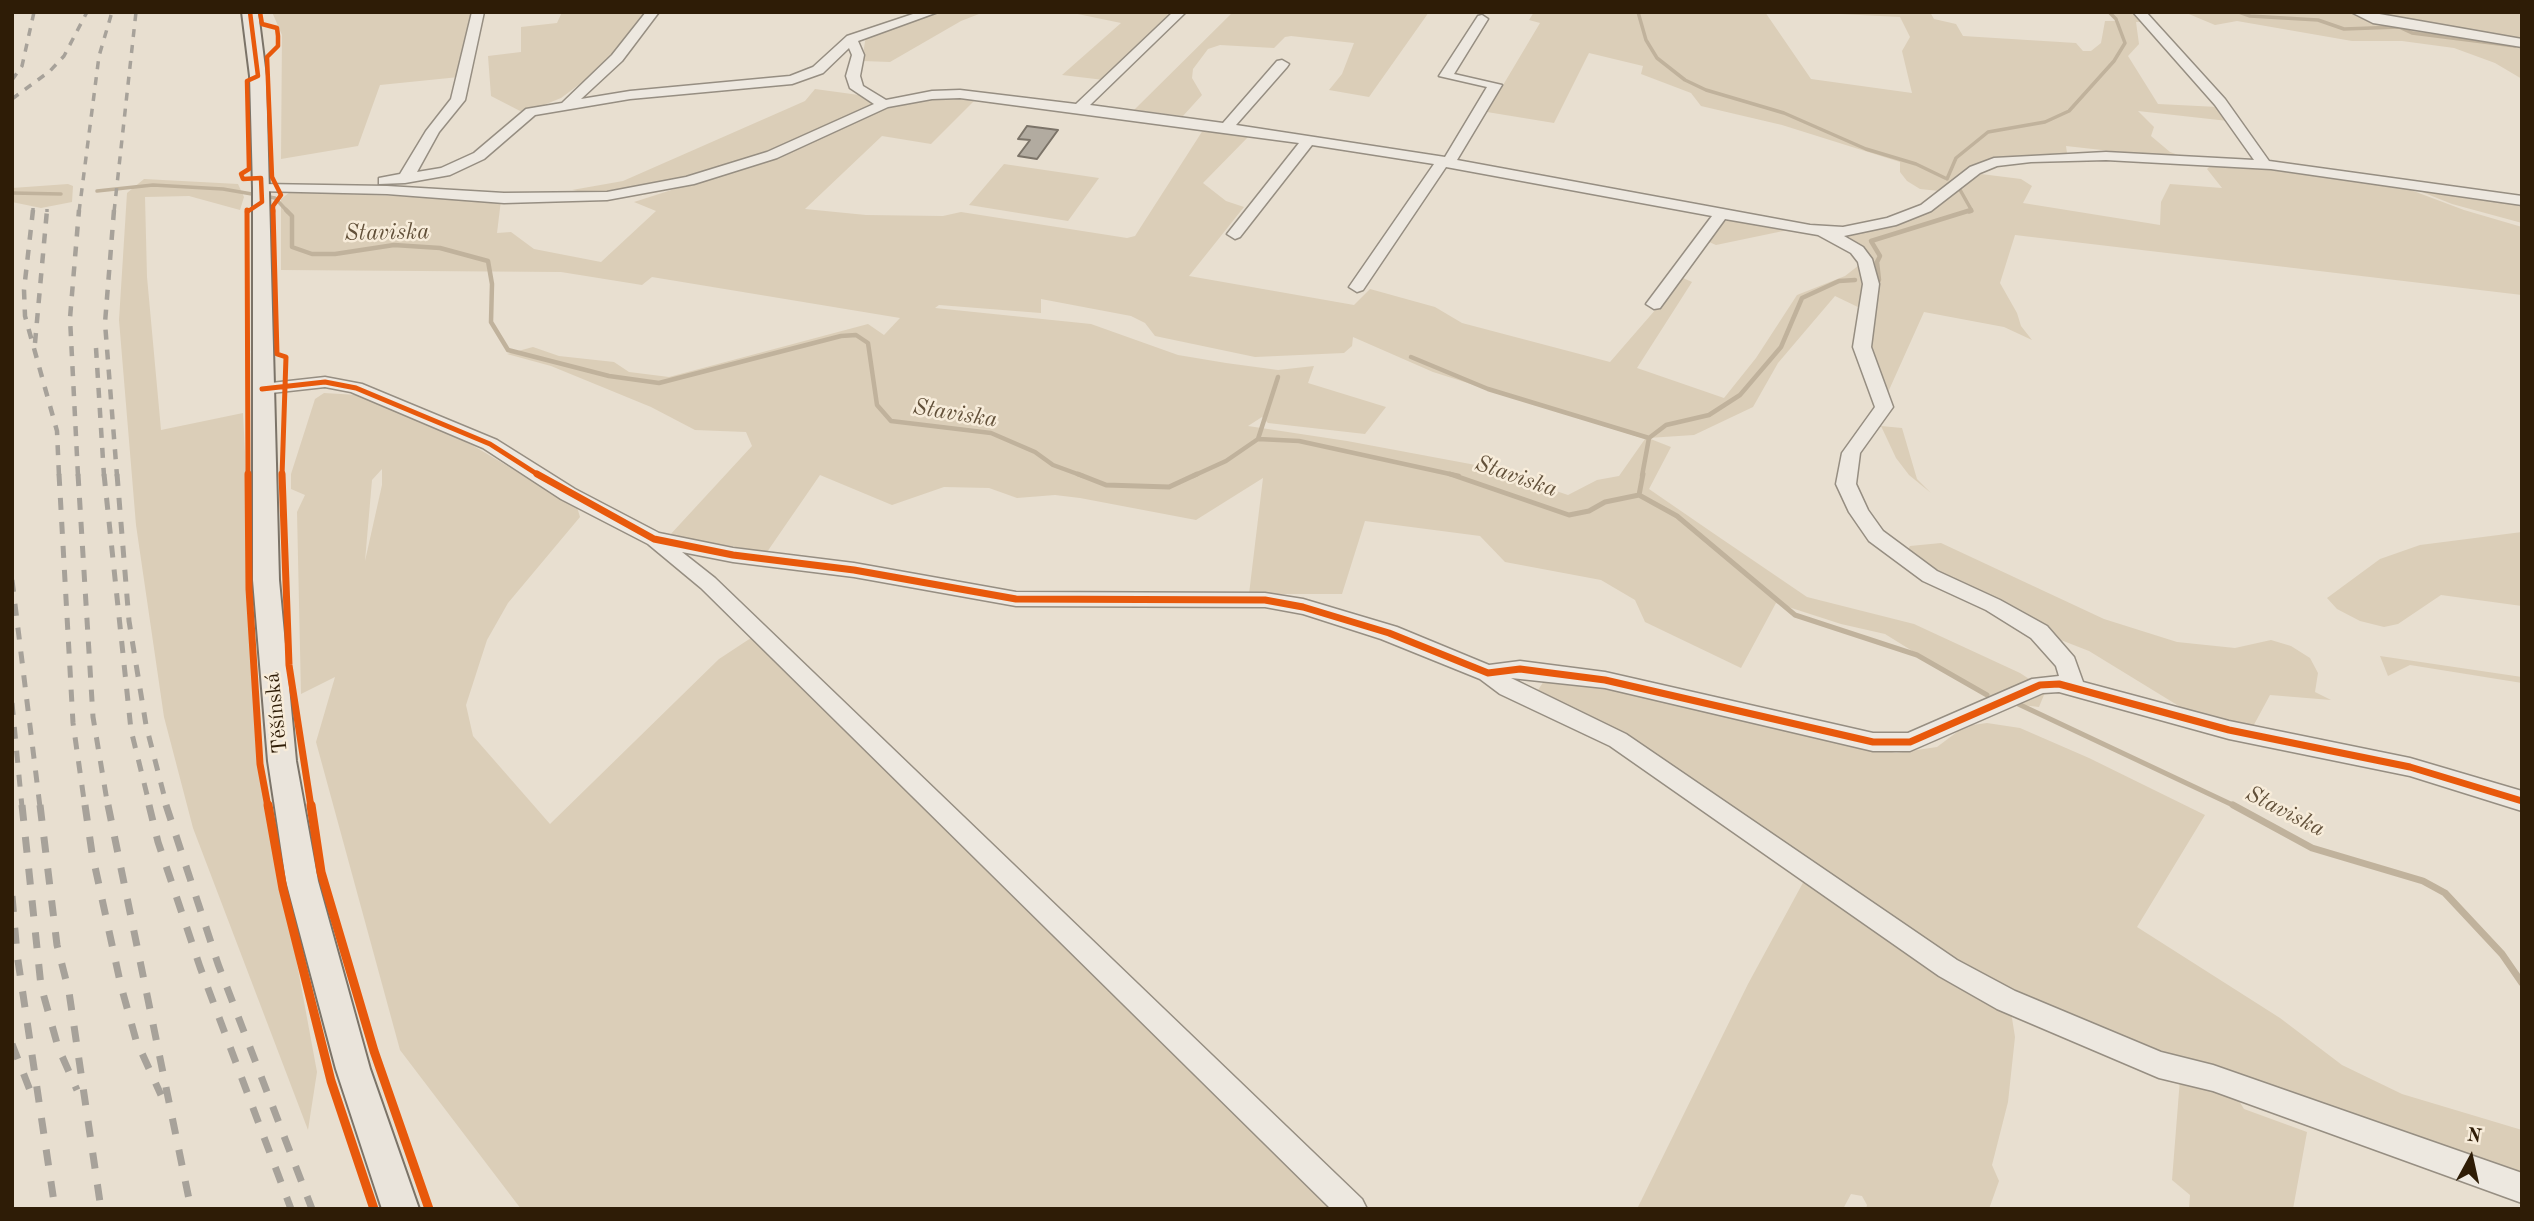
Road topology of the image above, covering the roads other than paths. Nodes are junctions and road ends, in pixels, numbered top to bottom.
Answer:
1 (250, 12) edge
2 (478, 12) edge
3 (653, 12) edge
4 (932, 12) edge
5 (1180, 12) edge
6 (2139, 12) edge
7 (2357, 12) edge
8 (1482, 19) dead end
9 (852, 39) junction
10 (2522, 43) edge
11 (1282, 64) dead end
12 (884, 104) junction
13 (564, 106) junction
14 (1080, 107) junction
15 (1227, 127) junction
16 (1309, 140) junction
17 (1446, 162) junction
18 (2265, 165) junction
19 (405, 178) junction
20 (334, 189) junction
21 (262, 195) junction
22 (2522, 201) edge
23 (1722, 213) junction
24 (1821, 231) junction
25 (1234, 234) dead end
26 (1357, 287) dead end
27 (1654, 304) dead end
28 (262, 389) junction
29 (654, 539) junction
30 (1488, 673) junction
31 (2073, 686) junction
32 (2522, 801) edge
33 (2522, 1188) edge
34 (401, 1209) edge
35 (1352, 1209) edge

1 - 21 main road, Těšínská
2 - 19 street
3 - 13 street
4 - 9 street
5 - 14 street
6 - 18 street
7 - 10 street
8 - 17 street
9 - 12 street
9 - 13 street
11 - 15 street
12 - 14 street
12 - 20 street
13 - 19 street
14 - 15 street
15 - 16 street
16 - 17 street
16 - 25 street
17 - 23 street
17 - 26 street
18 - 22 street
18 - 24 street
19 - 20 street
20 - 21 street
21 - 28 main road, Těšínská
23 - 24 street
23 - 27 street
24 - 31 street
28 - 29 street
28 - 34 main road, Těšínská
29 - 30 street
29 - 35 street
30 - 31 street
30 - 33 street
31 - 32 street

